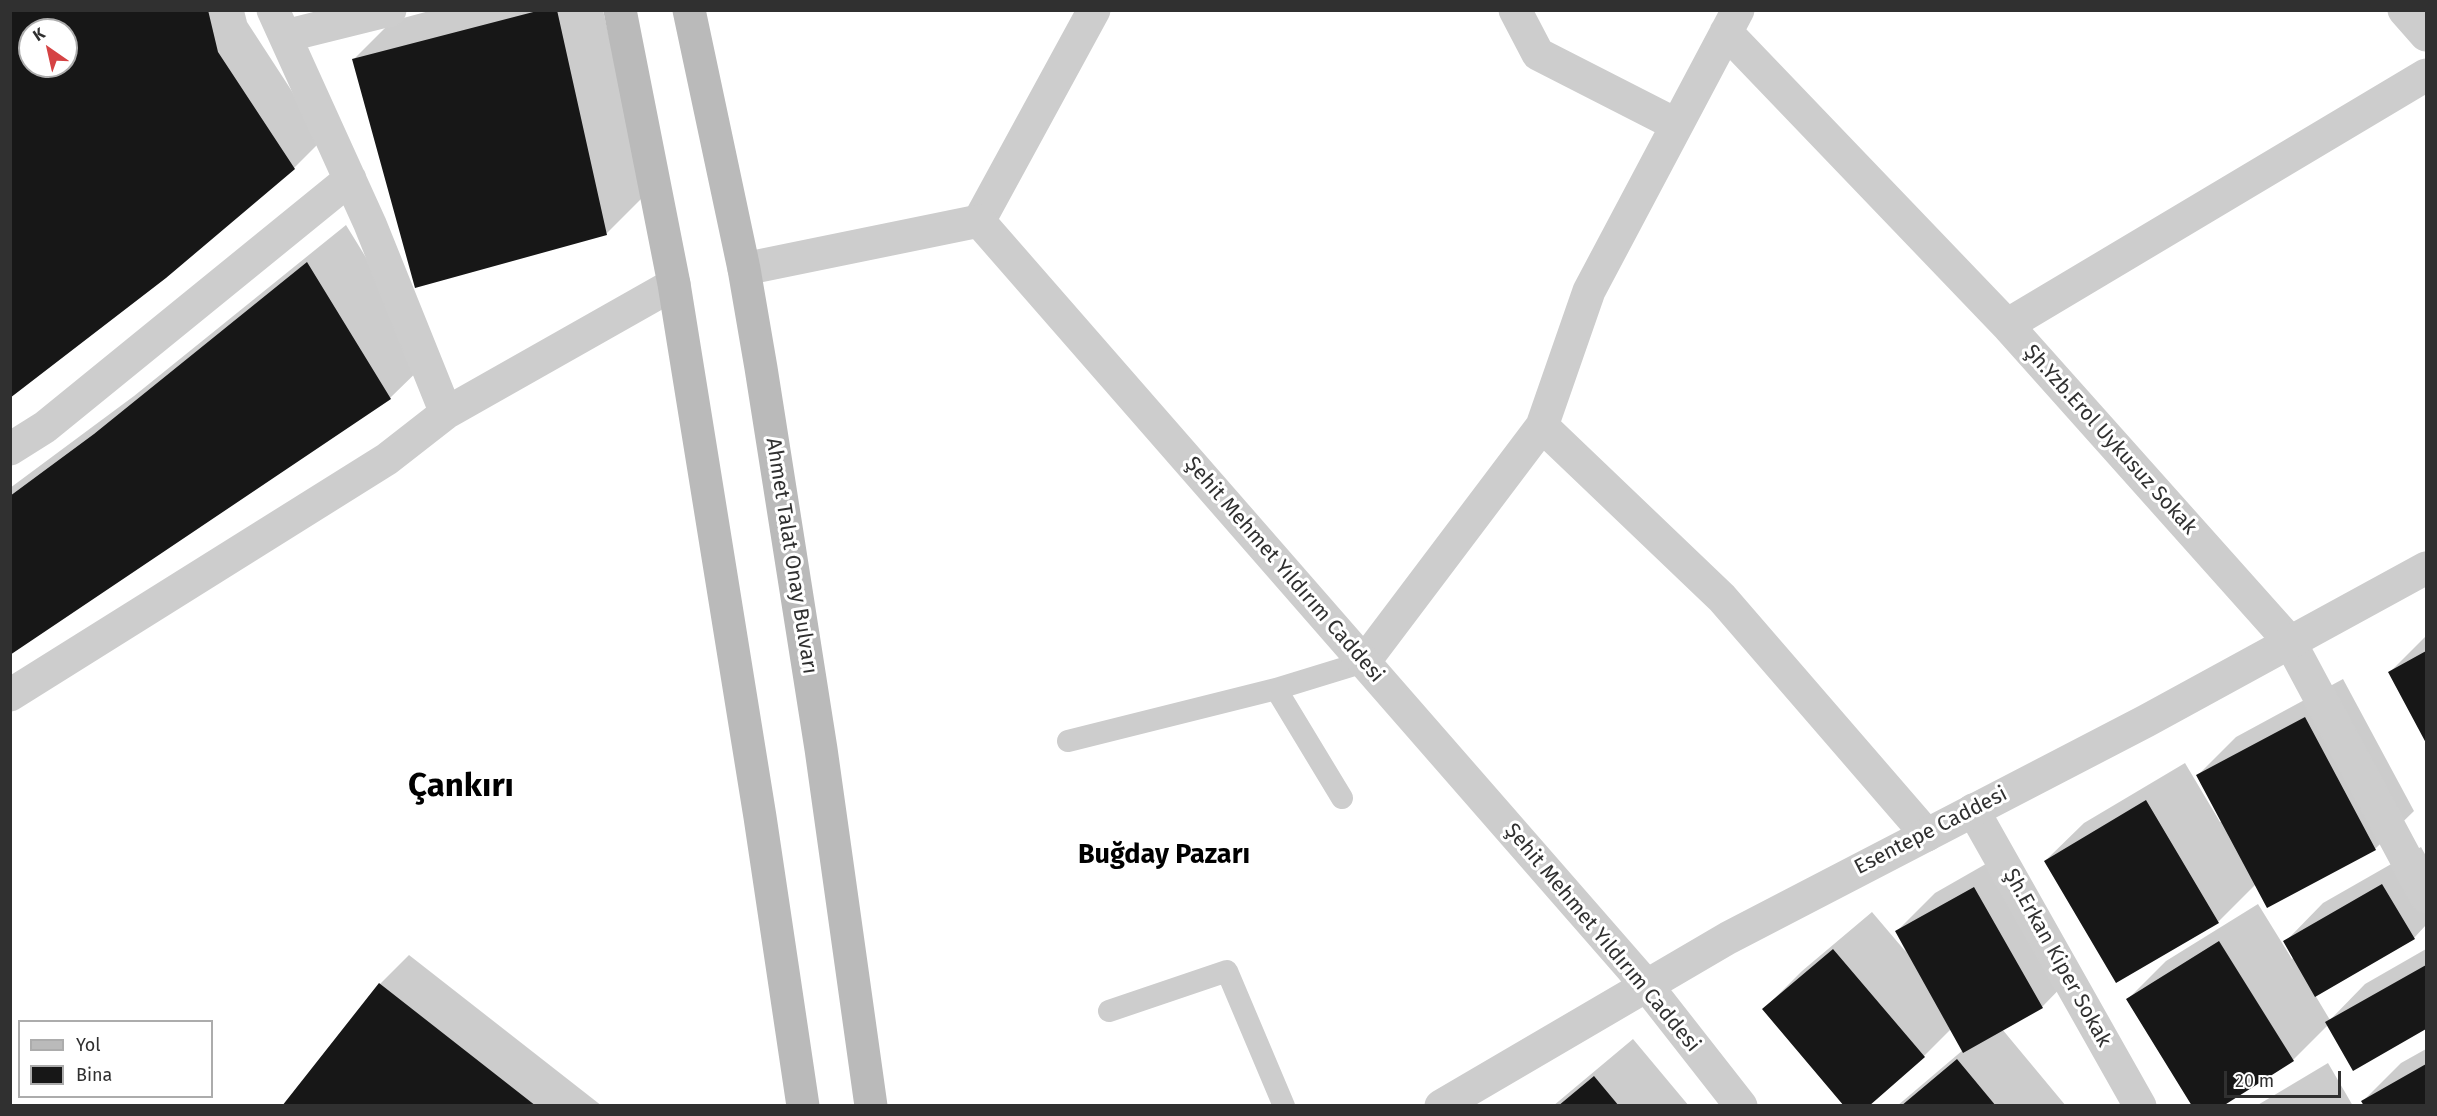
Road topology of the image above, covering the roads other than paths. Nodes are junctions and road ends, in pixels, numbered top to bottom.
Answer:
1 (390, 10) edge
2 (620, 10) edge
3 (689, 10) edge
4 (1094, 10) edge
5 (1515, 10) edge
6 (2404, 10) edge
7 (1736, 18) edge
8 (279, 23) edge
9 (2427, 35) edge
10 (2427, 75) edge
11 (1677, 125) junction
12 (350, 179) junction
13 (979, 221) junction
14 (744, 269) junction
15 (675, 284) junction
16 (2007, 325) junction
17 (446, 413) junction
18 (1542, 426) junction
19 (10, 449) edge
20 (2427, 568) edge
21 (2290, 642) junction
22 (1364, 662) junction
23 (1276, 689) junction
24 (10, 695) edge
25 (1068, 741) dead end
26 (1342, 798) dead end
27 (1973, 810) junction
28 (1927, 835) junction
29 (2427, 896) edge
30 (1647, 986) junction
31 (1109, 1011) dead end
32 (802, 1106) edge
33 (871, 1106) edge
34 (1284, 1106) edge
35 (1441, 1106) edge
36 (1742, 1106) edge
37 (2140, 1106) edge

1 - 8 street
2 - 15 main road
3 - 14 main road, Ahmet Talat Onay Bulvarı
4 - 13 street
5 - 11 street
6 - 9 street
7 - 11 street
7 - 16 street, Şh.Yzb.Erol Uykusuz Sokak
8 - 12 street
10 - 16 street
11 - 18 street
12 - 17 street
12 - 19 street
13 - 14 street
13 - 22 street, Şehit Mehmet Yıldırım Caddesi
14 - 33 main road, Ahmet Talat Onay Bulvarı
15 - 17 street
15 - 32 main road
16 - 21 street, Şh.Yzb.Erol Uykusuz Sokak
17 - 24 street
18 - 22 street
18 - 28 street
20 - 21 street, Esentepe Caddesi
21 - 27 street, Esentepe Caddesi
21 - 29 street, Şh.Yzb.Erol Uykusuz Sokak
22 - 23 lane
22 - 30 street, Şehit Mehmet Yıldırım Caddesi
23 - 25 lane
23 - 26 lane
27 - 28 street, Esentepe Caddesi
27 - 37 street, Şh.Erkan Kiper Sokak
28 - 30 street, Esentepe Caddesi
30 - 35 street, Esentepe Caddesi
30 - 36 street, Şehit Mehmet Yıldırım Caddesi
31 - 34 lane

